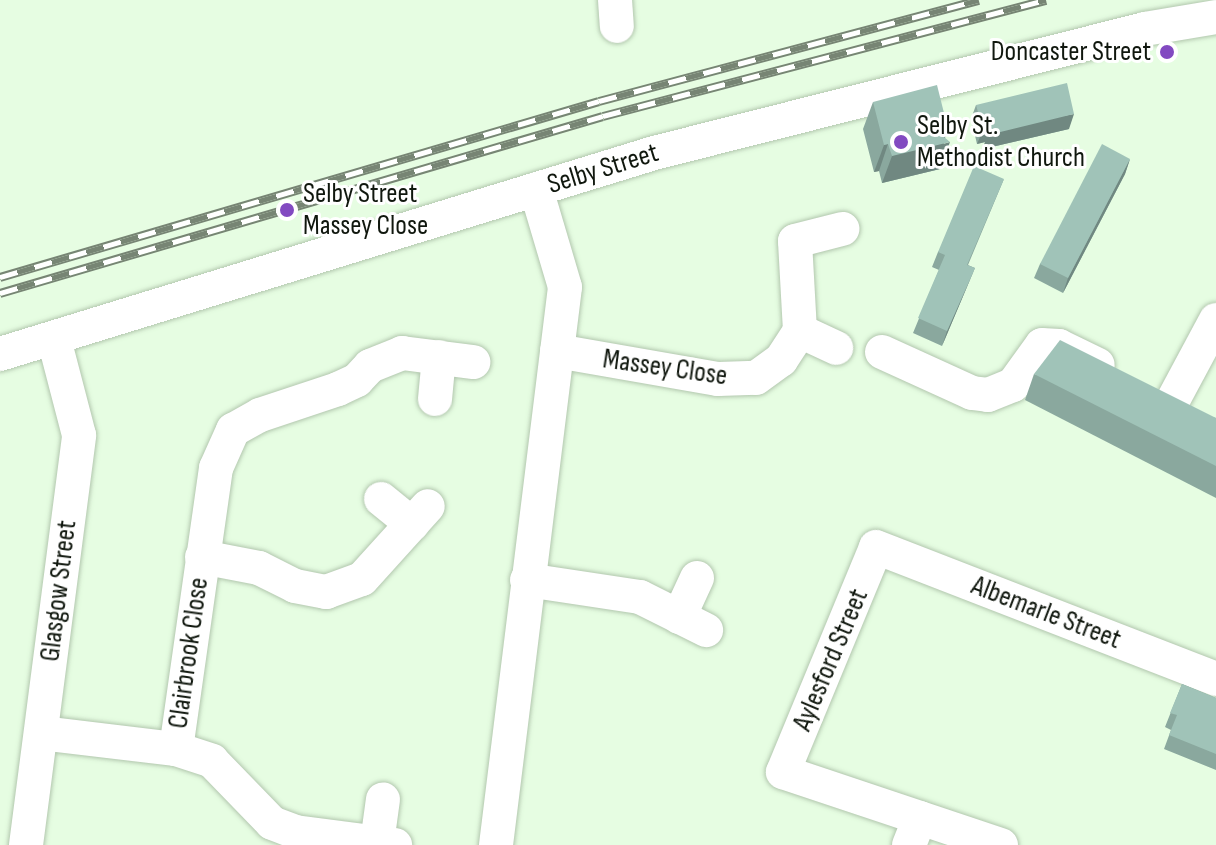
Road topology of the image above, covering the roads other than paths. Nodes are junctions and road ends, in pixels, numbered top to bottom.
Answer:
1 (1216, 17) edge
2 (536, 189) junction
3 (842, 229) dead end
4 (1216, 320) edge
5 (800, 331) junction
6 (54, 339) junction
7 (836, 348) dead end
8 (557, 351) junction
9 (882, 352) dead end
10 (0, 354) edge
11 (439, 357) junction
12 (473, 362) dead end
13 (1149, 390) junction
14 (435, 399) dead end
15 (1205, 421) edge
16 (381, 499) dead end
17 (876, 547) joint
18 (202, 557) junction
19 (697, 578) dead end
20 (527, 580) junction
21 (1216, 679) edge
22 (41, 733) junction
23 (176, 749) junction
24 (383, 799) dead end
25 (914, 832) edge
26 (386, 844) edge
27 (26, 845) edge
28 (496, 845) edge
29 (1001, 845) edge

1 - 2 street, Selby Street
2 - 6 street, Selby Street
2 - 8 street
3 - 5 street
4 - 13 street
5 - 7 street
5 - 8 street, Massey Close
6 - 10 street, Selby Street
6 - 22 street, Glasgow Street
8 - 20 street
9 - 13 street
11 - 12 street, Clairbrook Close
11 - 14 street
11 - 18 street, Clairbrook Close
13 - 15 street
16 - 18 street, Clairbrook Close
17 - 21 street, Albemarle Street
17 - 25 street, Aylesford Street
18 - 23 street, Clairbrook Close
19 - 20 street
20 - 28 street
22 - 23 street, Clairbrook Close
22 - 27 street, Glasgow Street
23 - 26 street, Clairbrook Close
24 - 26 street, Clairbrook Close
25 - 29 street

